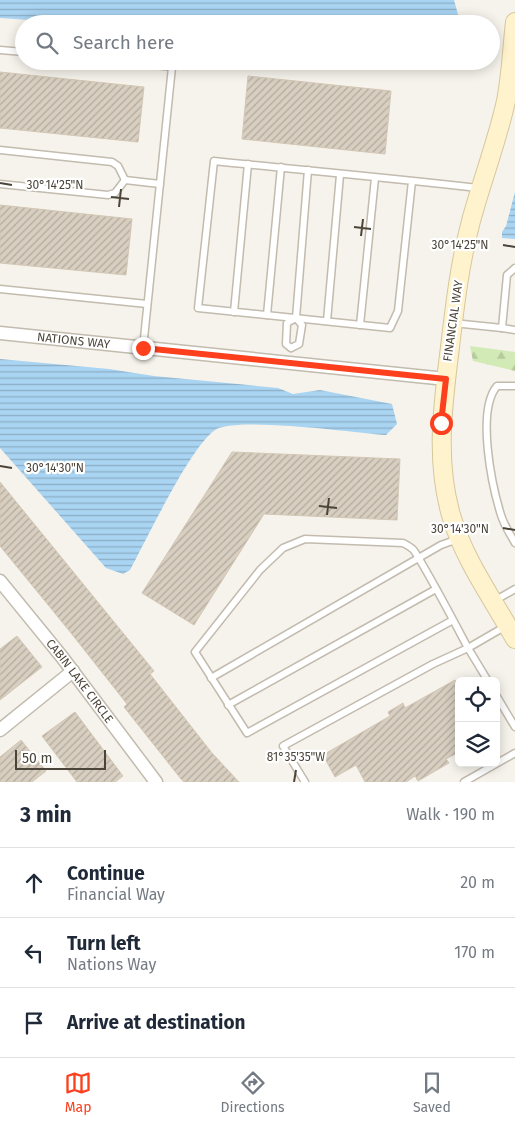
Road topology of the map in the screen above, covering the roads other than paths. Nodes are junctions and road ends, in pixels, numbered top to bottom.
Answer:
1 (515, 22) edge
2 (0, 50) edge
3 (15, 51) edge
4 (172, 70) edge
5 (510, 105) edge
6 (0, 150) edge
7 (248, 164) junction
8 (281, 167) junction
9 (308, 170) junction
10 (340, 174) junction
11 (375, 178) junction
12 (125, 180) junction
13 (412, 181) junction
14 (0, 184) edge
15 (160, 184) junction
16 (482, 189) junction
17 (515, 268) edge
18 (0, 289) edge
19 (147, 304) junction
20 (234, 312) junction
21 (267, 315) junction
22 (296, 318) junction
23 (327, 321) junction
24 (453, 322) junction
25 (360, 325) junction
26 (502, 328) junction
27 (515, 330) edge
28 (0, 333) edge
29 (143, 348) junction
30 (291, 348) junction
31 (290, 363) junction
32 (446, 379) junction
33 (515, 386) edge
34 (459, 538) junction
35 (515, 543) edge
36 (418, 559) junction
37 (0, 581) edge
38 (436, 589) junction
39 (515, 589) edge
40 (493, 601) junction
41 (453, 620) junction
42 (511, 632) edge
43 (468, 648) junction
44 (73, 671) junction
45 (486, 677) edge
46 (211, 678) junction
47 (500, 702) edge
48 (228, 705) junction
49 (515, 727) edge
50 (0, 730) edge
51 (515, 753) edge
52 (156, 782) edge
53 (305, 782) edge
54 (464, 782) edge

1 - 5 street, FINANCIAL WAY
2 - 3 lane
4 - 15 lane
5 - 16 street, FINANCIAL WAY
6 - 12 lane
7 - 8 lane
7 - 20 lane
7 - 20 lane
8 - 9 lane
8 - 21 lane
9 - 10 lane
9 - 22 lane
10 - 11 lane
10 - 23 lane
11 - 13 lane
11 - 25 lane
12 - 14 lane
12 - 15 lane
13 - 16 lane
13 - 25 lane
15 - 19 lane
16 - 24 street, FINANCIAL WAY
17 - 26 lane
18 - 19 lane
19 - 29 lane
20 - 21 lane
21 - 22 lane
22 - 23 lane
22 - 30 lane
22 - 30 lane
23 - 25 lane
24 - 26 lane
24 - 32 street, FINANCIAL WAY
26 - 27 lane
28 - 29 street, NATIONS WAY
29 - 31 street, NATIONS WAY
30 - 31 lane
31 - 32 street, NATIONS WAY
32 - 34 street, FINANCIAL WAY
33 - 35 lane
34 - 36 lane
34 - 40 street, FINANCIAL WAY
36 - 38 lane
36 - 46 lane
36 - 46 lane
37 - 44 street, CABIN LAKE CIRCLE
38 - 41 lane
38 - 48 lane
39 - 40 lane
40 - 42 street, FINANCIAL WAY
41 - 43 lane
41 - 48 lane
42 - 43 lane
43 - 45 lane
43 - 53 lane
44 - 50 street
44 - 52 street, CABIN LAKE CIRCLE
46 - 48 lane
47 - 49 lane
51 - 54 lane

